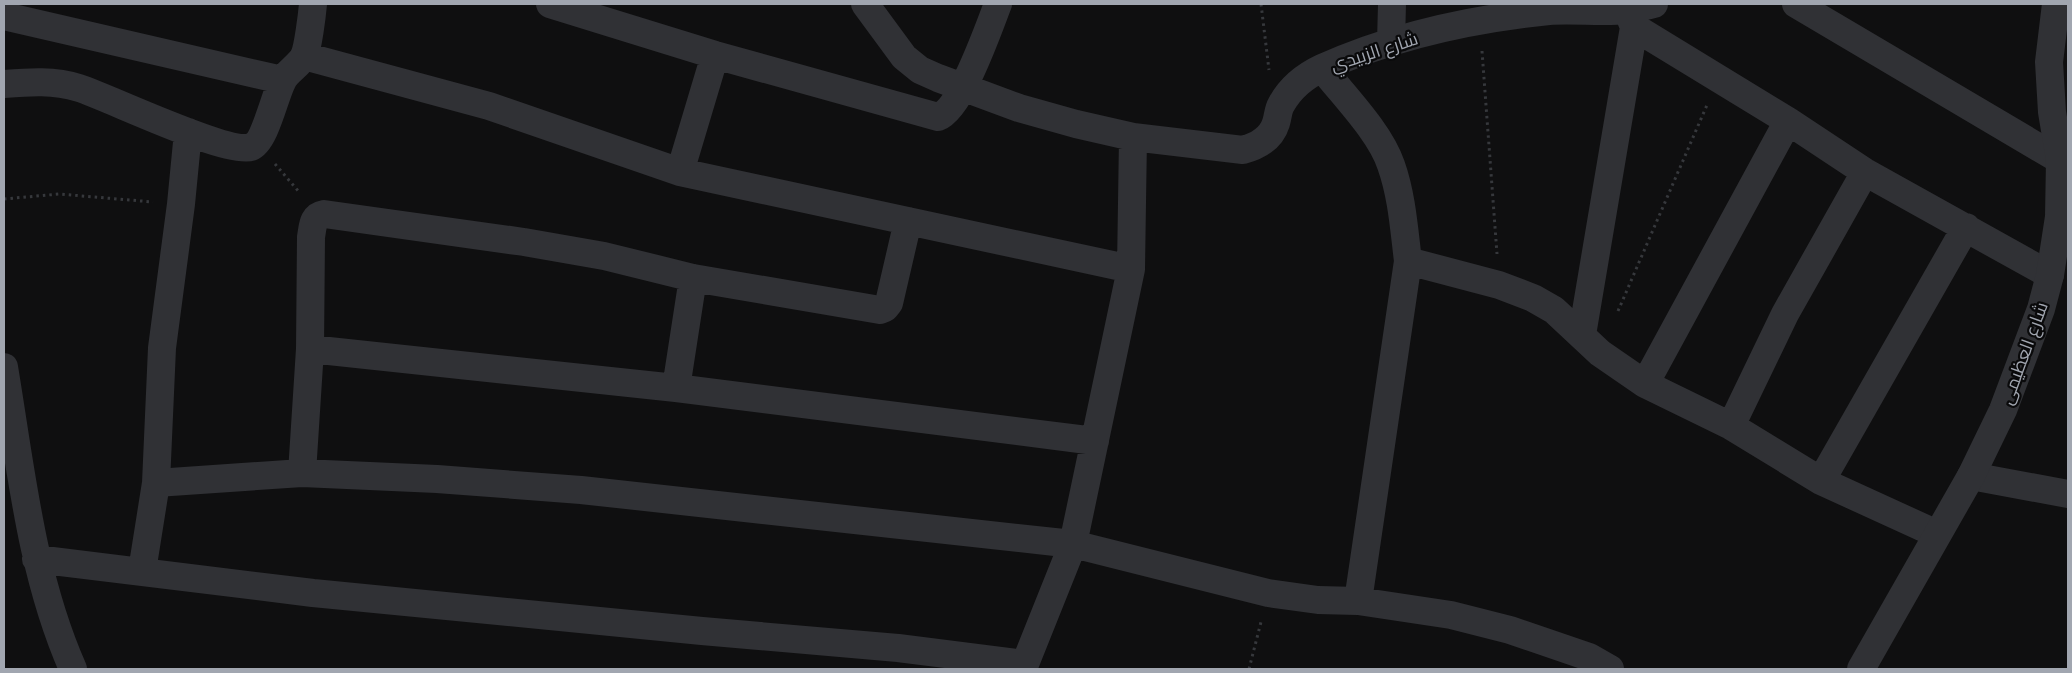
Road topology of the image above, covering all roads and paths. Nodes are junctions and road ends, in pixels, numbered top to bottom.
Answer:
1 (313, 4) edge
2 (550, 4) edge
3 (865, 4) edge
4 (998, 4) edge
5 (1261, 4) edge
6 (1392, 4) edge
7 (1654, 4) edge
8 (1796, 4) edge
9 (2056, 4) edge
10 (1552, 8) edge
11 (1480, 12) edge
12 (1630, 13) edge
13 (4, 16) edge
14 (1392, 42) junction
15 (715, 55) junction
16 (304, 56) junction
17 (1322, 68) junction
18 (1270, 78) dead end
19 (1718, 78) junction
20 (282, 80) junction
21 (4, 84) edge
22 (964, 88) junction
23 (1788, 121) junction
24 (188, 132) junction
25 (1133, 137) junction
26 (256, 143) junction
27 (2060, 160) junction
28 (680, 172) junction
29 (1865, 172) junction
30 (4, 199) edge
31 (182, 204) junction
32 (319, 215) junction
33 (908, 221) junction
34 (1966, 227) junction
35 (1408, 261) junction
36 (1131, 270) junction
37 (2050, 275) junction
38 (693, 278) junction
39 (1499, 285) junction
40 (1591, 344) junction
41 (310, 349) junction
42 (4, 367) edge
43 (1645, 384) junction
44 (676, 388) junction
45 (1731, 426) junction
46 (1095, 441) junction
47 (302, 473) junction
48 (1971, 476) junction
49 (1821, 481) junction
50 (156, 483) junction
51 (2068, 494) edge
52 (1937, 534) junction
53 (1073, 544) junction
54 (36, 559) junction
55 (142, 571) junction
56 (1268, 593) junction
57 (1358, 601) junction
58 (1024, 666) edge
59 (73, 669) edge
60 (1249, 669) edge
61 (1610, 669) edge
62 (1861, 669) edge

1 - 16 street
2 - 15 street
3 - 22 street, شارع الزبيدي
4 - 22 street
5 - 18 path
6 - 14 street
7 - 12 street, شارع الزبيدي
8 - 27 street
9 - 27 street, شارع العظيمى
10 - 11 street, شارع الزبيدي
10 - 12 street, شارع الزبيدي
11 - 14 street, شارع الزبيدي
11 - 39 path
12 - 19 street
12 - 40 street
13 - 20 street
14 - 17 street, شارع الزبيدي
15 - 22 street
15 - 28 street
16 - 20 street
16 - 28 street
17 - 25 street, شارع الزبيدي
17 - 35 street
19 - 23 street
19 - 40 path
20 - 26 street
21 - 24 street
22 - 25 street, شارع الزبيدي
23 - 29 street
23 - 43 street
24 - 26 street
24 - 31 street
25 - 36 street
26 - 32 path
27 - 37 street, شارع العظيمى
28 - 33 street
29 - 34 street
29 - 45 street
30 - 31 path
31 - 50 street
32 - 38 street
32 - 41 street
33 - 36 street
33 - 38 street
34 - 37 street
34 - 49 street
35 - 39 street
35 - 57 street
36 - 46 street
37 - 48 street, شارع العظيمى
38 - 44 street
39 - 40 street
40 - 43 street
41 - 44 street
41 - 47 street
42 - 54 street
43 - 45 street
44 - 46 street
45 - 49 street
46 - 53 street
47 - 50 street
47 - 53 street
48 - 51 street
48 - 52 street, شارع العظيمى
49 - 52 street
50 - 55 street
52 - 62 street, شارع العظيمى
53 - 56 street
53 - 58 street
54 - 55 street
54 - 59 street
55 - 58 street
56 - 57 street
56 - 60 path
57 - 61 street

